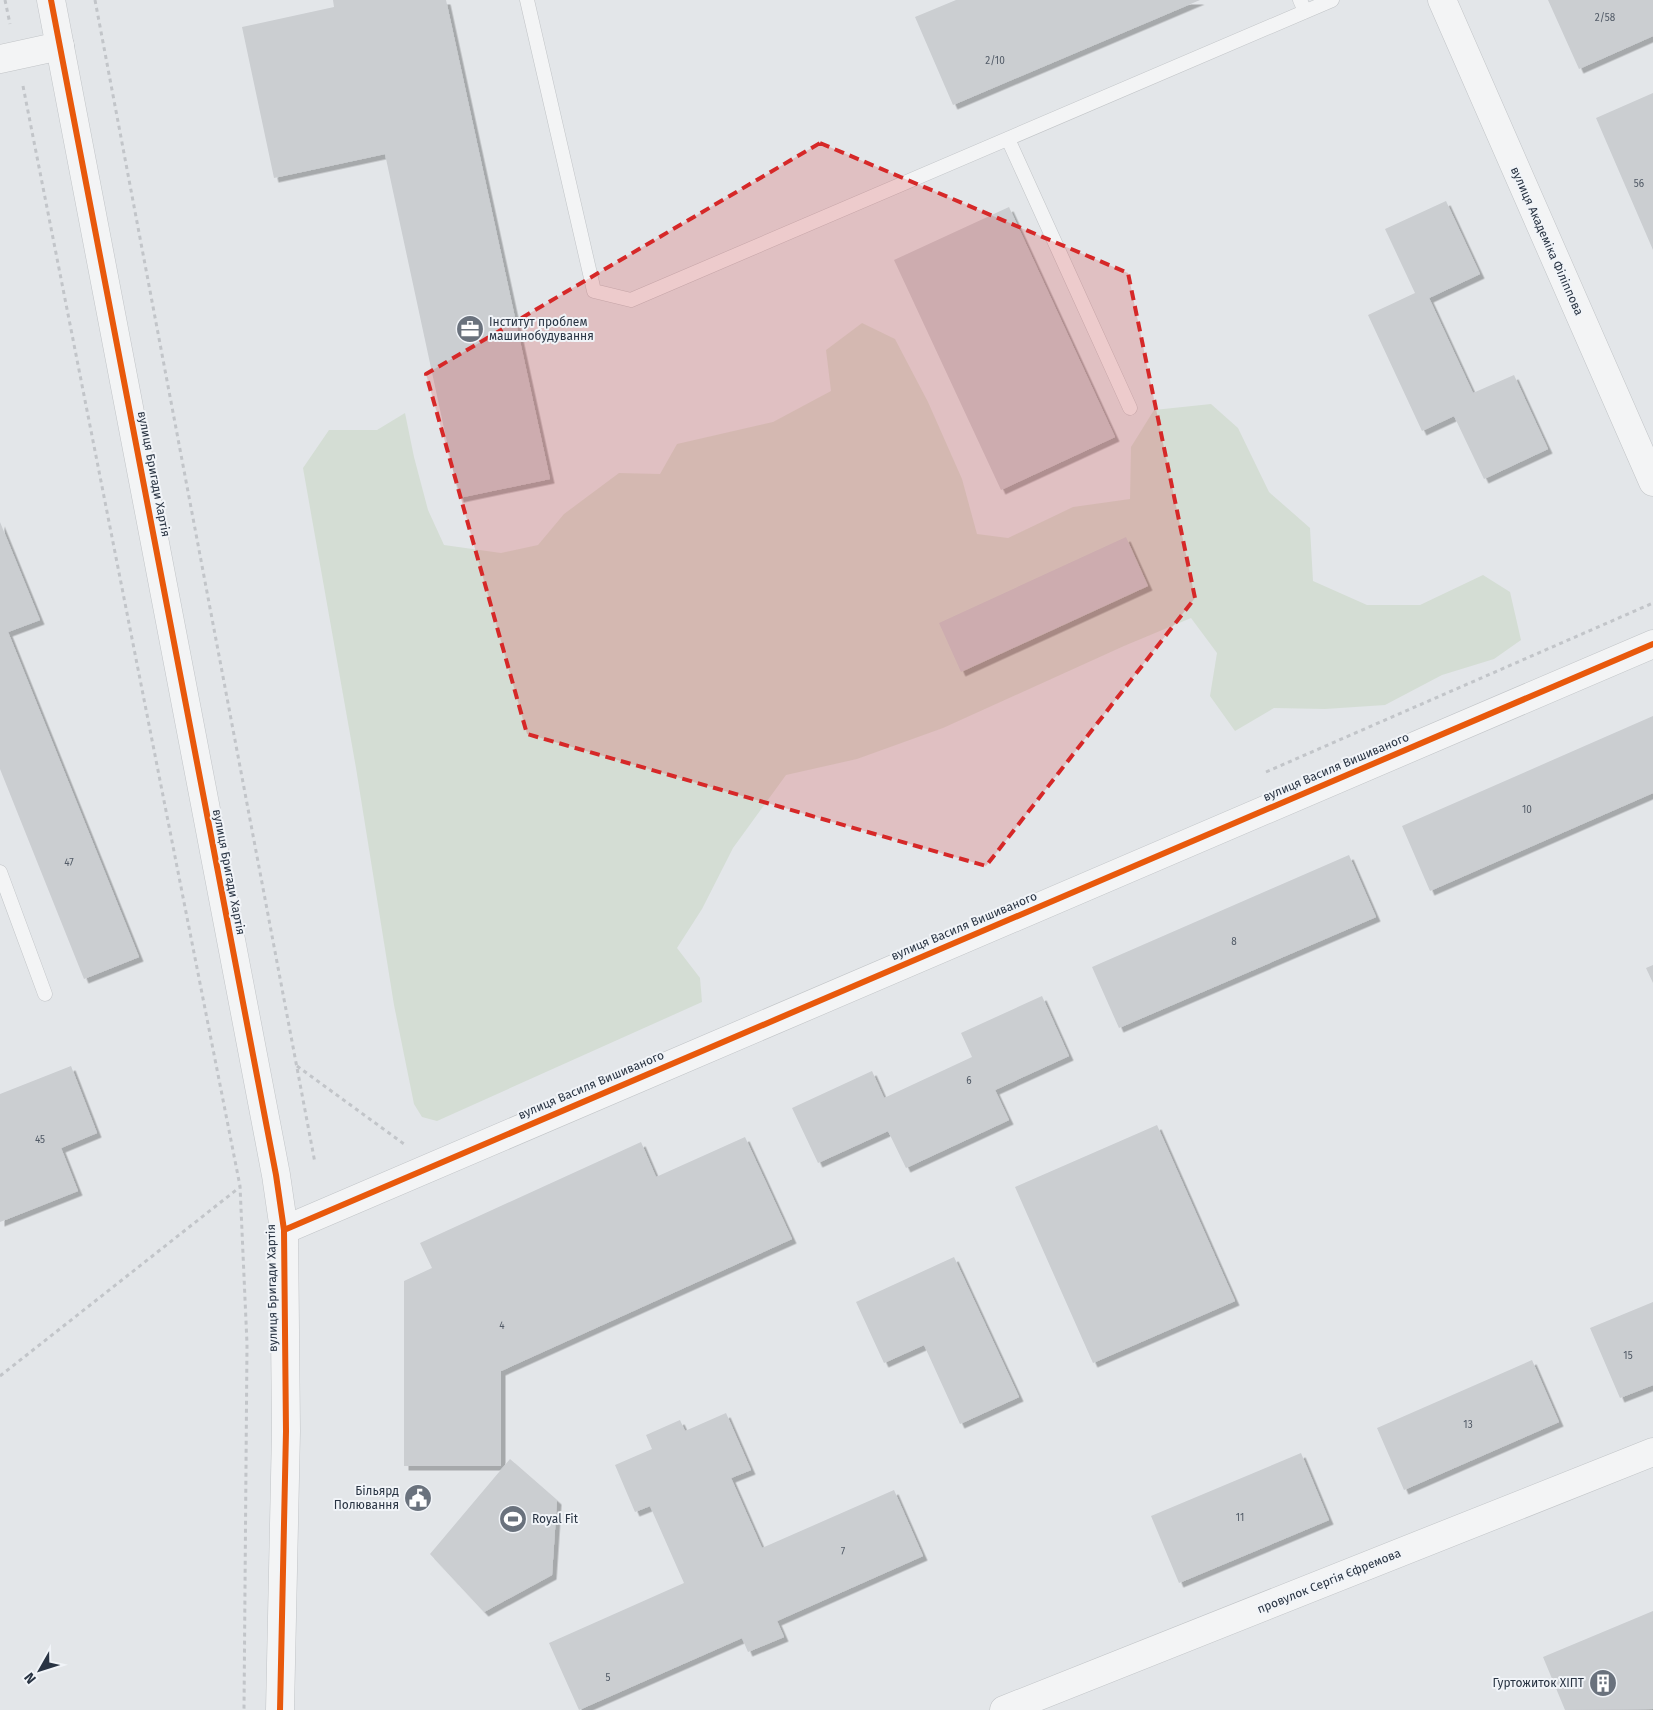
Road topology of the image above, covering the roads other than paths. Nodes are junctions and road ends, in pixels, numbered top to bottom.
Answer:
1 (51, 0) edge
2 (527, 0) edge
3 (1332, 0) edge
4 (1442, 0) edge
5 (1302, 6) edge
6 (60, 46) junction
7 (8, 57) edge
8 (1008, 139) junction
9 (1130, 408) dead end
10 (1653, 482) edge
11 (1653, 644) edge
12 (0, 872) edge
13 (45, 994) dead end
14 (284, 1230) junction
15 (1653, 1452) edge
16 (280, 1710) edge
17 (1004, 1710) edge

1 - 6 street, вулиця Бригади Хартія
2 - 8 lane
3 - 5 lane
4 - 10 street, вулиця Академіка Філіппова
5 - 8 lane
6 - 7 street
6 - 14 street, вулиця Бригади Хартія
8 - 9 lane
11 - 14 street, вулиця Василя Вишиваного
12 - 13 lane
14 - 16 street, вулиця Бригади Хартія
15 - 17 street, провулок Сергія Єфремова

